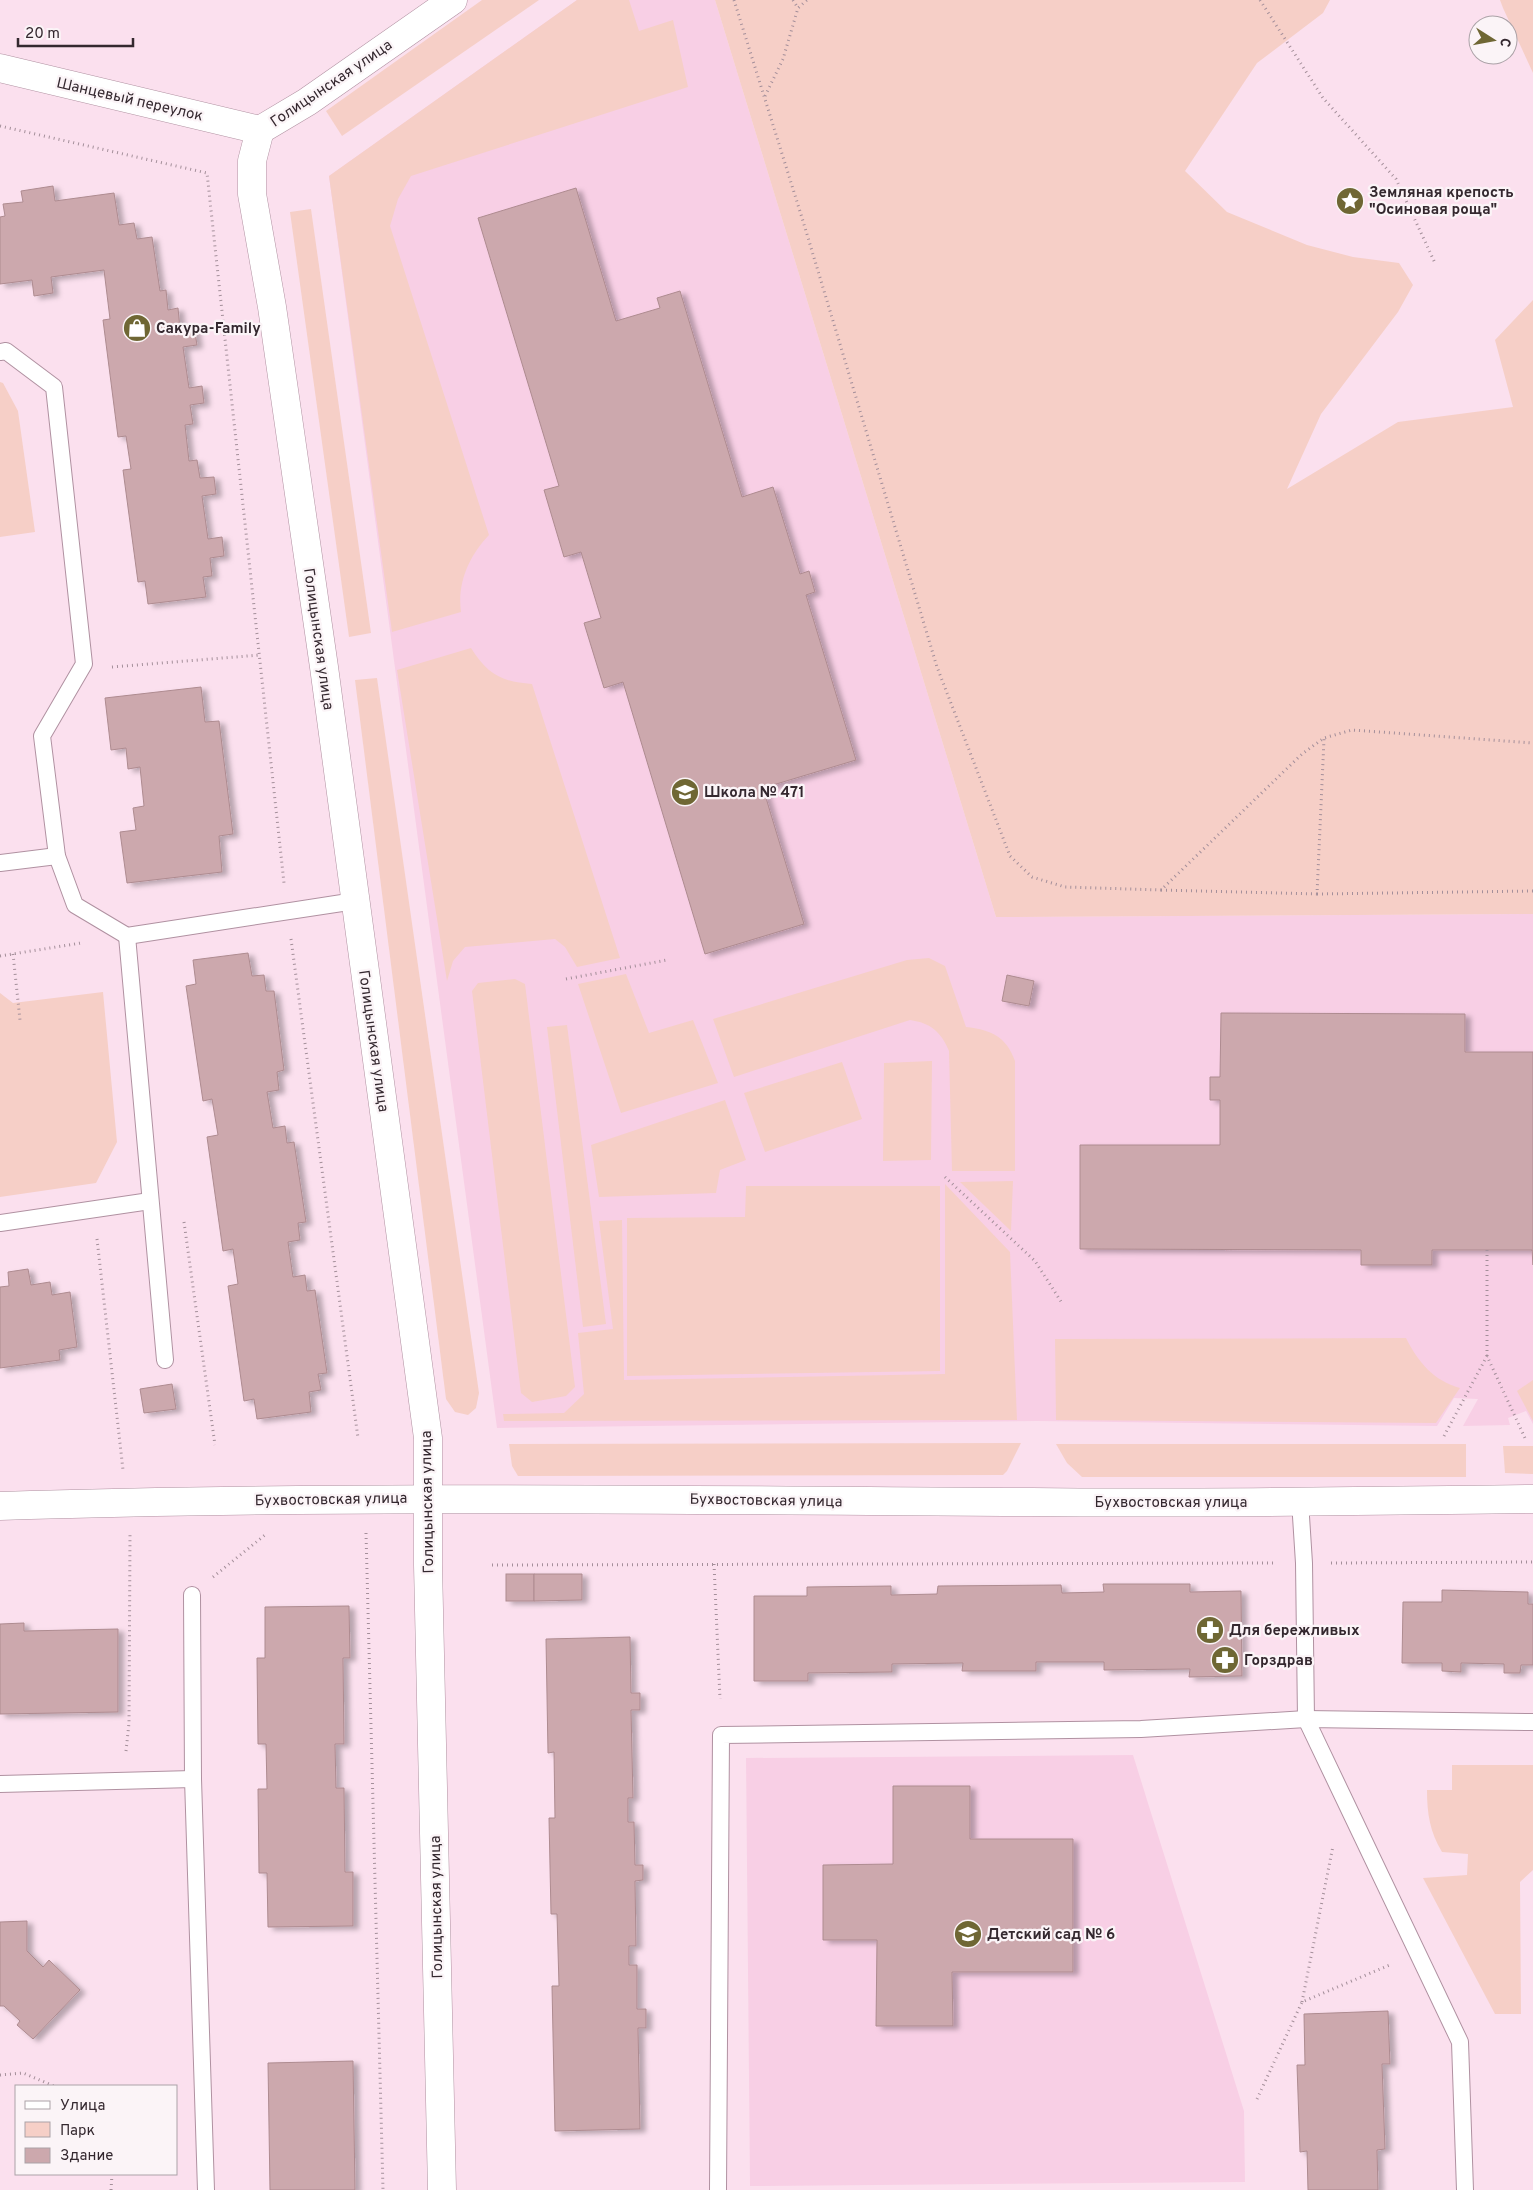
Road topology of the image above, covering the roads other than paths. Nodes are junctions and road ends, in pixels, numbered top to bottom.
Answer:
1 (453, 0) edge
2 (0, 68) edge
3 (260, 130) junction
4 (0, 352) edge
5 (57, 856) junction
6 (0, 863) edge
7 (355, 901) junction
8 (126, 936) junction
9 (150, 1201) junction
10 (0, 1223) edge
11 (165, 1360) dead end
12 (427, 1498) junction
13 (1533, 1500) edge
14 (1300, 1501) junction
15 (0, 1506) edge
16 (192, 1595) road end
17 (1306, 1720) junction
18 (1533, 1722) edge
19 (193, 1779) junction
20 (0, 1784) edge
21 (206, 2190) edge
22 (442, 2190) edge
23 (718, 2190) edge
24 (1465, 2190) edge

1 - 3 street, Голицынская улица
2 - 3 street, Шанцевый переулок
3 - 7 street, Голицынская улица
4 - 5 lane
5 - 6 lane
5 - 8 lane
7 - 8 lane
7 - 12 street, Голицынская улица
8 - 9 lane
9 - 10 lane
9 - 11 lane
12 - 14 street, Бухвостовская улица
12 - 15 street, Бухвостовская улица
12 - 22 street, Голицынская улица
13 - 14 street, Бухвостовская улица
14 - 17 lane
16 - 19 lane
17 - 18 lane
17 - 23 lane
17 - 24 lane
19 - 20 lane
19 - 21 lane

